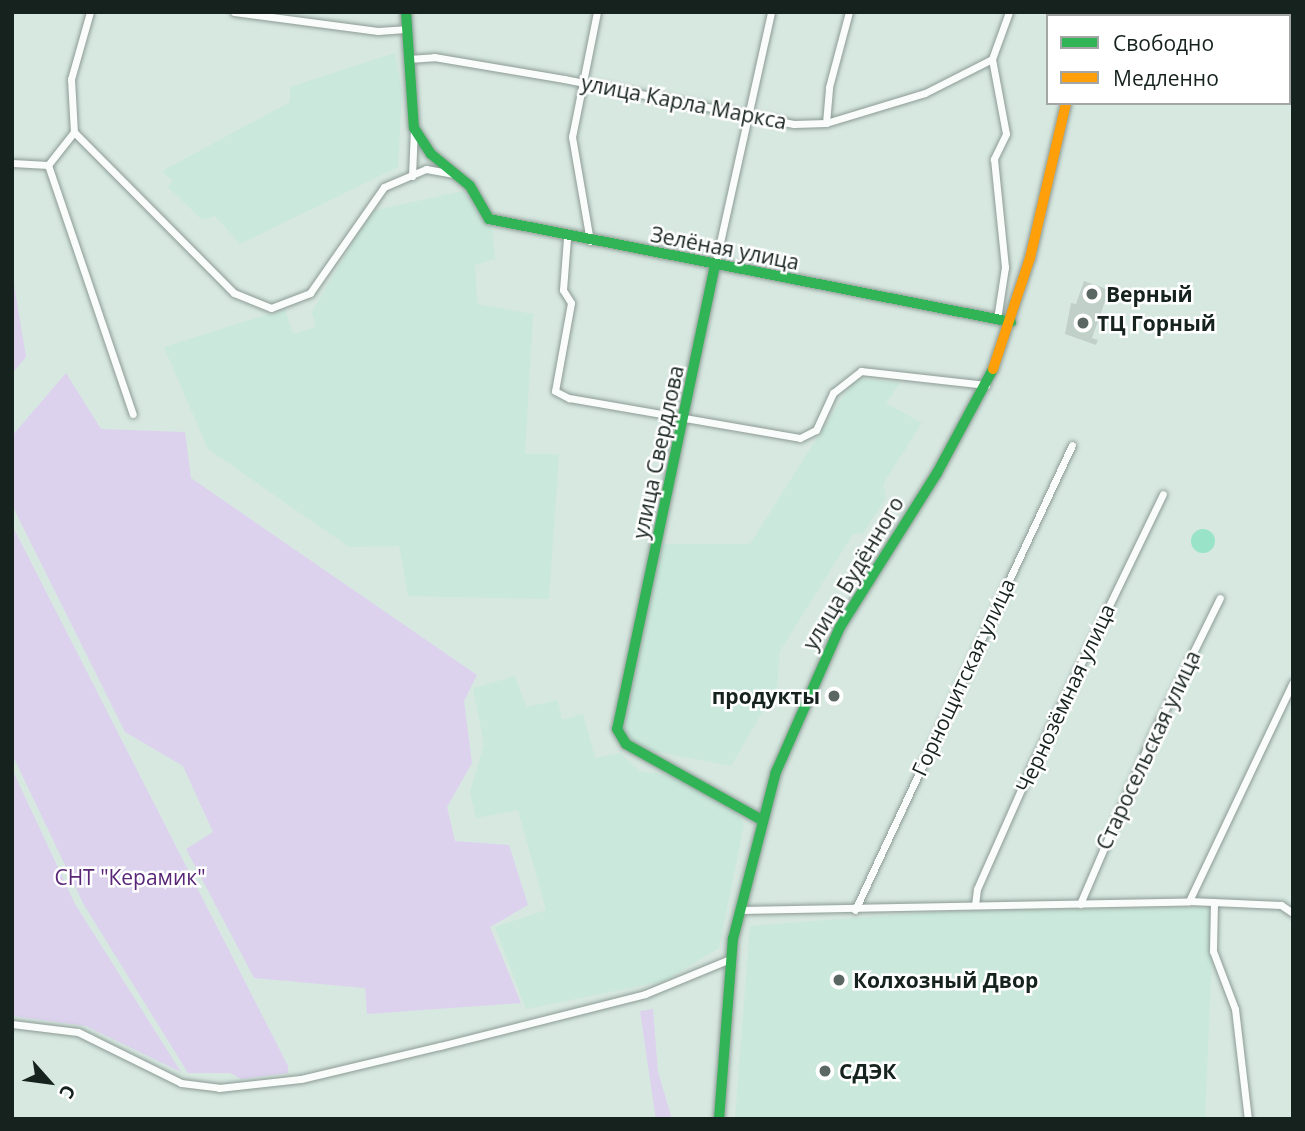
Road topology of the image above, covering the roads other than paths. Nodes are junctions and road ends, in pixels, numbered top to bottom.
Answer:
1 (90, 12) edge
2 (234, 12) edge
3 (406, 12) edge
4 (597, 12) edge
5 (771, 12) edge
6 (849, 12) edge
7 (1009, 12) edge
8 (405, 29) junction
9 (408, 58) junction
10 (992, 59) junction
11 (583, 82) junction
12 (1065, 105) edge
13 (750, 117) junction
14 (826, 123) junction
15 (414, 128) junction
16 (74, 132) junction
17 (12, 163) edge
18 (48, 165) junction
19 (453, 174) junction
20 (412, 176) junction
21 (567, 238) junction
22 (590, 242) junction
23 (715, 265) junction
24 (997, 319) junction
25 (1011, 321) junction
26 (986, 385) junction
27 (133, 414) dead end
28 (686, 419) junction
29 (1072, 444) dead end
30 (1163, 494) dead end
31 (1220, 598) dead end
32 (1293, 682) edge
33 (762, 820) junction
34 (1189, 901) junction
35 (1214, 902) junction
36 (1080, 904) junction
37 (975, 905) junction
38 (738, 910) junction
39 (855, 910) junction
40 (1293, 913) edge
41 (730, 959) junction
42 (12, 1024) edge
43 (719, 1119) edge
44 (1248, 1119) edge

1 - 16 street
2 - 8 street
3 - 8 street
4 - 11 street
5 - 13 street, улица Свердлова
6 - 14 street
7 - 10 street
8 - 9 street
9 - 11 street, улица Карла Маркса
9 - 15 street
10 - 14 street, улица Карла Маркса
10 - 24 street
11 - 13 street, улица Карла Маркса
11 - 22 street
12 - 25 street, улица Будённого
13 - 14 street, улица Карла Маркса
13 - 23 street, улица Свердлова
15 - 19 street, Зелёная улица
15 - 20 street
16 - 18 street
16 - 20 street
17 - 18 street
18 - 27 street
19 - 20 street
19 - 21 street, Зелёная улица
21 - 22 street, Зелёная улица
21 - 28 street
22 - 23 street, Зелёная улица
23 - 24 street, Зелёная улица
23 - 28 street, улица Свердлова
24 - 25 street, Зелёная улица
25 - 26 street, улица Будённого
26 - 28 street
26 - 33 street, улица Будённого
28 - 33 street, улица Свердлова
29 - 39 street, Горнощитская улица
30 - 37 street, Чернозёмная улица
31 - 36 street, Старосельская улица
32 - 34 street
33 - 38 street, улица Будённого
34 - 35 street
34 - 36 street
35 - 40 street
35 - 44 street
36 - 37 street
37 - 39 street
38 - 39 street
38 - 41 street, улица Будённого
41 - 42 street
41 - 43 street, улица Будённого

